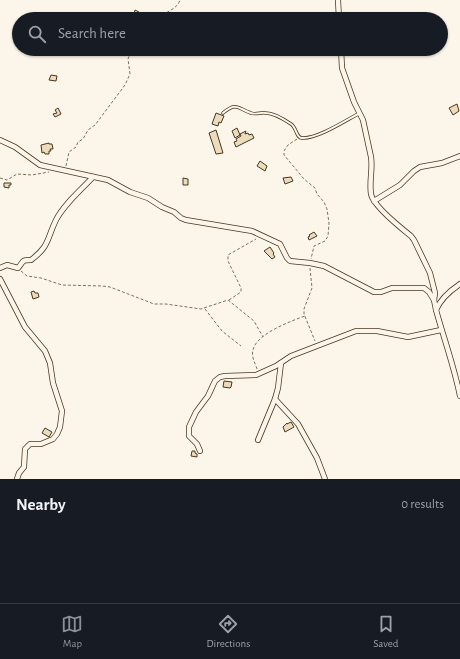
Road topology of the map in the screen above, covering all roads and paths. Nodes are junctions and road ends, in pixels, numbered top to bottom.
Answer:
1 (180, 0) edge
2 (338, 0) edge
3 (168, 12) edge
4 (339, 12) edge
5 (129, 56) edge
6 (341, 56) edge
7 (223, 112) dead end
8 (360, 113) junction
9 (299, 138) junction
10 (0, 140) edge
11 (460, 156) edge
12 (59, 170) junction
13 (66, 171) junction
14 (93, 177) junction
15 (0, 178) edge
16 (374, 201) junction
17 (263, 235) junction
18 (310, 263) junction
19 (0, 268) edge
20 (18, 268) junction
21 (0, 279) edge
22 (460, 284) edge
23 (433, 287) junction
24 (424, 288) junction
25 (228, 300) junction
26 (434, 300) junction
27 (205, 308) junction
28 (436, 310) junction
29 (305, 316) junction
30 (441, 330) junction
31 (263, 337) junction
32 (241, 346) dead end
33 (316, 347) junction
34 (281, 363) junction
35 (260, 374) junction
36 (460, 396) edge
37 (275, 399) junction
38 (258, 440) dead end
39 (200, 451) dead end
40 (17, 479) edge
41 (325, 479) edge

1 - 3 path
2 - 4 street
5 - 13 path
6 - 8 street
7 - 9 lane
8 - 9 lane
8 - 16 street
9 - 18 path
10 - 12 street
11 - 16 street
12 - 13 street
12 - 15 path
13 - 14 street
14 - 17 street
14 - 20 street
16 - 23 street
17 - 18 street
17 - 25 path
18 - 24 street
18 - 29 path
19 - 20 street
20 - 27 path
21 - 40 street
22 - 28 street
23 - 24 street
23 - 26 street
24 - 26 street
25 - 27 path
25 - 31 path
26 - 28 street
27 - 32 path
28 - 30 street
29 - 31 path
29 - 33 path
30 - 33 street
30 - 36 street
31 - 35 path
33 - 34 street
34 - 35 street
34 - 37 street
35 - 39 street
37 - 38 street
37 - 41 street

